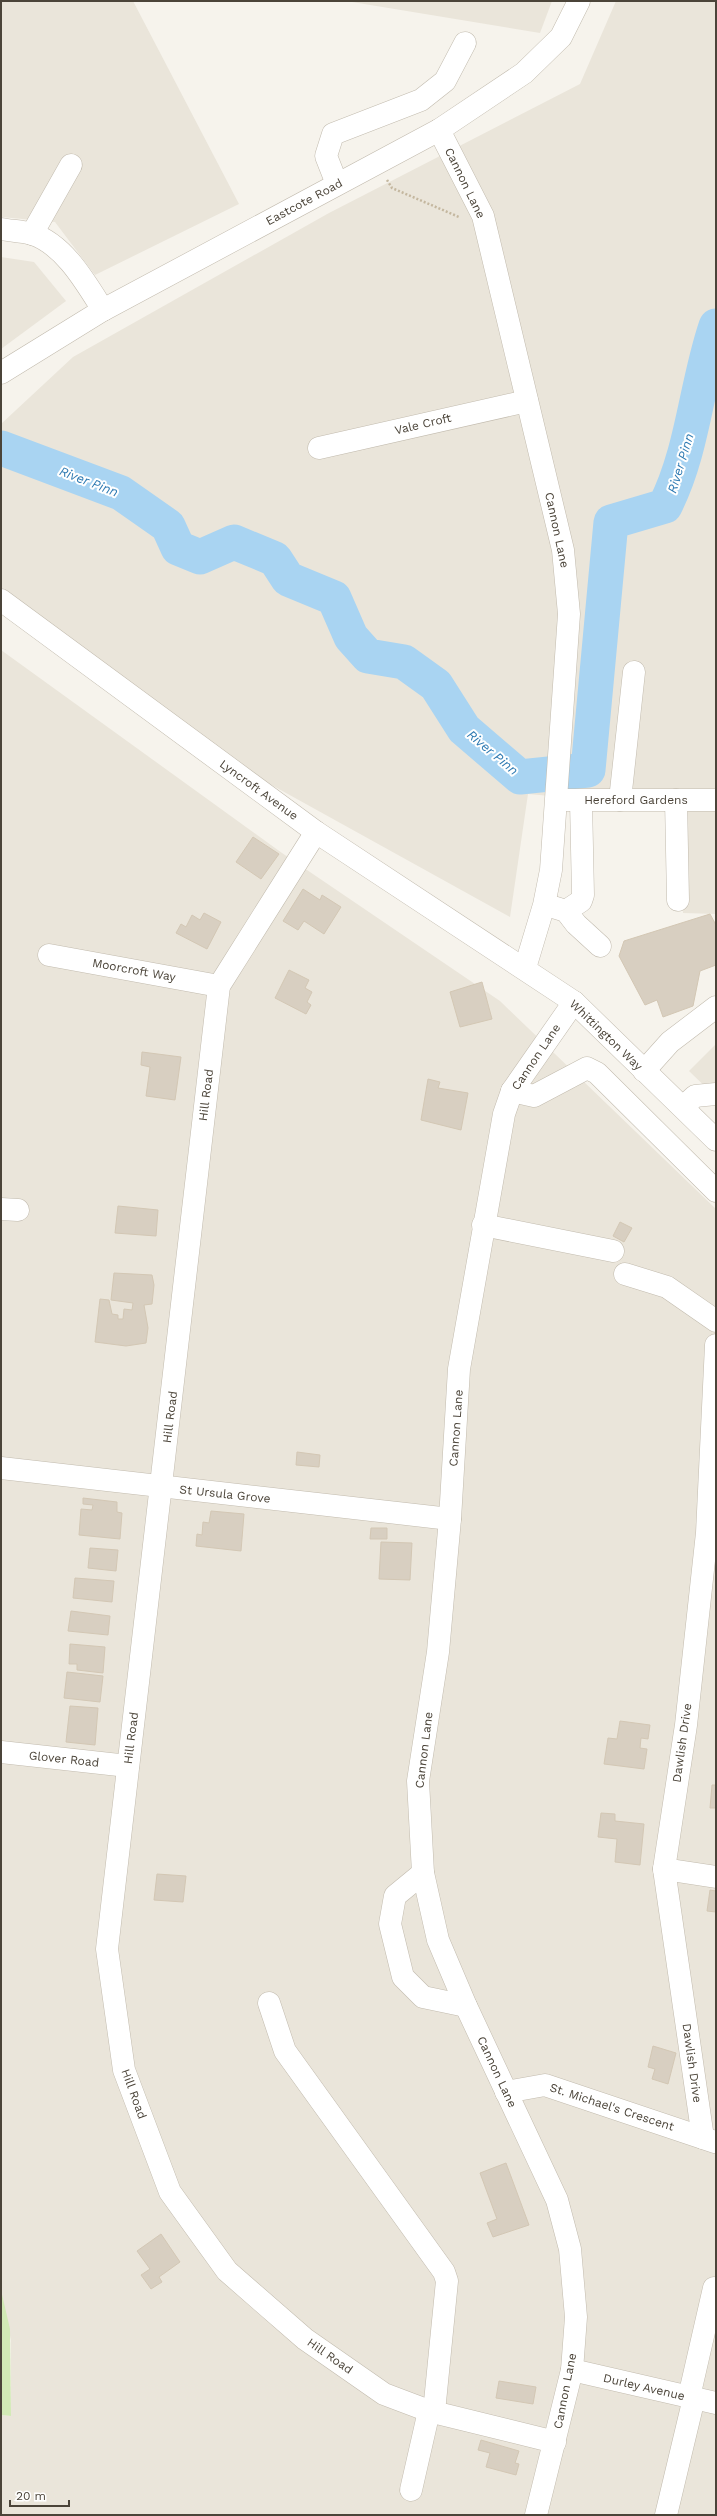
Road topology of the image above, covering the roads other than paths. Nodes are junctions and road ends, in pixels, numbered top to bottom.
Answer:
1 (579, 1) edge
2 (465, 43) dead end
3 (439, 130) junction
4 (71, 165) dead end
5 (337, 184) junction
6 (1, 229) edge
7 (32, 234) junction
8 (103, 310) junction
9 (1, 373) edge
10 (527, 401) junction
11 (319, 448) dead end
12 (1, 600) edge
13 (634, 672) dead end
14 (557, 792) junction
15 (620, 800) junction
16 (676, 800) junction
17 (716, 800) edge
18 (581, 801) junction
19 (316, 832) junction
20 (678, 900) dead end
21 (544, 905) junction
22 (566, 911) junction
23 (600, 946) dead end
24 (49, 955) dead end
25 (525, 968) junction
26 (219, 986) junction
27 (574, 1002) junction
28 (716, 1007) edge
29 (644, 1070) junction
30 (512, 1091) junction
31 (716, 1094) edge
32 (682, 1107) junction
33 (716, 1140) edge
34 (716, 1191) edge
35 (483, 1225) junction
36 (612, 1251) dead end
37 (625, 1274) dead end
38 (716, 1321) edge
39 (716, 1345) edge
40 (1, 1468) edge
41 (162, 1486) junction
42 (450, 1519) junction
43 (711, 1534) edge
44 (1, 1752) edge
45 (128, 1766) junction
46 (664, 1869) junction
47 (423, 1874) junction
48 (716, 1877) edge
49 (269, 2003) dead end
50 (466, 2006) junction
51 (506, 2092) junction
52 (709, 2140) edge
53 (716, 2289) edge
54 (572, 2370) junction
55 (692, 2398) junction
56 (716, 2403) edge
57 (431, 2411) junction
58 (555, 2442) junction
59 (411, 2490) dead end
60 (536, 2515) edge
61 (666, 2515) edge

1 - 3 street, Eastcote Road
2 - 5 street
3 - 5 street, Eastcote Road
3 - 10 street, Cannon Lane
4 - 7 street
5 - 8 street, Eastcote Road
6 - 7 street
7 - 8 street
8 - 9 street, Eastcote Road
10 - 11 street, Vale Croft
10 - 14 street, Cannon Lane
12 - 19 street, Lyncroft Avenue
13 - 15 street
14 - 18 street, Hereford Gardens
14 - 21 street, Cannon Lane
15 - 16 street, Hereford Gardens
15 - 18 street, Hereford Gardens
16 - 17 street, Hereford Gardens
16 - 20 street
18 - 22 street
19 - 25 street, Lyncroft Avenue
19 - 26 street, Hill Road
21 - 22 street
21 - 25 street, Cannon Lane
22 - 23 street
24 - 26 street, Moorcroft Way
25 - 27 street, Whittington Way
26 - 41 street, Hill Road
27 - 29 street, Whittington Way
27 - 30 street, Cannon Lane
28 - 29 street
29 - 32 street, Whittington Way
30 - 34 street
30 - 35 street, Cannon Lane
31 - 32 street
32 - 33 street, Whittington Way
35 - 36 street
35 - 42 street, Cannon Lane
37 - 38 street
39 - 43 street, Dawlish Drive
40 - 41 street, St Ursula Grove
41 - 42 street, St Ursula Grove
41 - 45 street, Hill Road
42 - 47 street, Cannon Lane
43 - 46 street, Dawlish Drive
44 - 45 street, Glover Road
45 - 57 street, Hill Road
46 - 48 street
46 - 52 street, Dawlish Drive
47 - 50 street, Cannon Lane
47 - 50 street
49 - 57 street
50 - 51 street, Cannon Lane
51 - 52 street, St. Michael's Crescent
51 - 54 street, Cannon Lane
53 - 55 street
54 - 55 street, Durley Avenue
54 - 58 street, Cannon Lane
55 - 56 street, Durley Avenue
55 - 61 street
57 - 58 street, Hill Road
57 - 59 street
58 - 60 street, Cannon Lane

